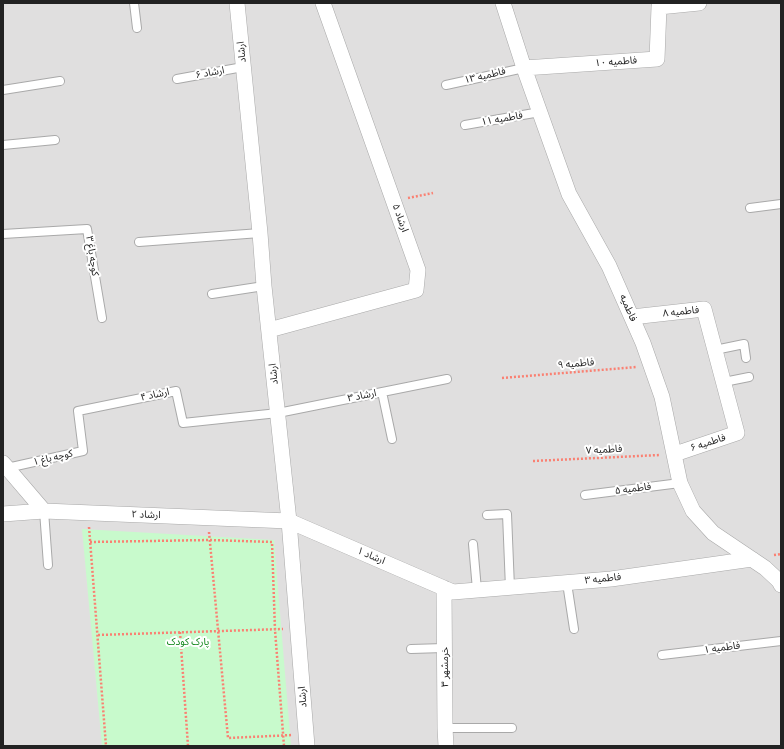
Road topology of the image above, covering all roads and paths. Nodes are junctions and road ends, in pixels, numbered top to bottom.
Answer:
1 (134, 3) edge
2 (237, 3) edge
3 (323, 3) edge
4 (503, 3) edge
5 (699, 3) edge
6 (683, 4) edge
7 (137, 28) dead end
8 (243, 67) junction
9 (524, 68) junction
10 (177, 79) dead end
11 (60, 81) dead end
12 (446, 85) dead end
13 (3, 90) edge
14 (540, 112) junction
15 (464, 125) dead end
16 (55, 140) dead end
17 (3, 145) edge
18 (433, 193) dead end
19 (394, 201) junction
20 (781, 204) edge
21 (750, 208) dead end
22 (260, 233) junction
23 (3, 234) edge
24 (139, 242) dead end
25 (264, 286) junction
26 (212, 294) dead end
27 (632, 317) junction
28 (102, 318) dead end
29 (269, 330) junction
30 (715, 350) junction
31 (746, 358) dead end
32 (651, 366) junction
33 (749, 377) dead end
34 (502, 378) dead end
35 (447, 379) dead end
36 (724, 382) junction
37 (382, 392) junction
38 (78, 411) joint
39 (278, 413) junction
40 (392, 439) dead end
41 (675, 454) junction
42 (533, 461) dead end
43 (5, 466) edge
44 (680, 483) junction
45 (585, 496) dead end
46 (44, 511) junction
47 (88, 513) junction
48 (3, 514) edge
49 (487, 515) dead end
50 (208, 518) junction
51 (289, 521) junction
52 (210, 540) junction
53 (90, 542) junction
54 (473, 544) dead end
55 (752, 559) junction
56 (48, 565) dead end
57 (567, 583) junction
58 (781, 585) edge
59 (510, 588) junction
60 (449, 590) junction
61 (477, 590) junction
62 (297, 629) junction
63 (275, 630) junction
64 (574, 630) dead end
65 (219, 631) junction
66 (180, 632) junction
67 (98, 635) junction
68 (781, 640) edge
69 (444, 648) junction
70 (411, 649) dead end
71 (662, 655) dead end
72 (445, 728) junction
73 (512, 728) dead end
74 (283, 736) junction
75 (306, 740) edge
76 (106, 746) edge
77 (188, 746) edge
78 (284, 746) edge
79 (446, 746) edge

1 - 7 lane
2 - 8 street, ارشاد
3 - 19 street, ارشاد ۵
4 - 9 street, فاطمیه
5 - 6 street
6 - 9 street, فاطمیه ۱۰
8 - 10 lane, ارشاد ۶
8 - 22 street, ارشاد
9 - 12 lane, فاطمیه ۱۳
9 - 14 street, فاطمیه
11 - 13 lane
14 - 15 lane, فاطمیه ۱۱
14 - 27 street, فاطمیه
16 - 17 lane
18 - 19 path
19 - 29 street, ارشاد ۵
20 - 21 lane
22 - 24 lane
22 - 25 street, ارشاد
23 - 28 lane, کوچه باغ ۳
25 - 26 lane
25 - 29 street, ارشاد
27 - 30 street, فاطمیه ۸
27 - 32 street, فاطمیه
29 - 39 street, ارشاد
30 - 31 lane
30 - 36 street, فاطمیه ۸
32 - 34 path, فاطمیه ۹
32 - 41 street, فاطمیه
33 - 36 lane
35 - 37 lane, ارشاد ۳
36 - 41 street, فاطمیه ۶
37 - 39 lane, ارشاد ۳
37 - 40 lane
38 - 39 lane, ارشاد ۴
38 - 43 lane, کوچه باغ ۱
39 - 51 street, ارشاد
41 - 42 path, فاطمیه ۷
41 - 44 street, فاطمیه
43 - 46 street
44 - 45 lane, فاطمیه ۵
44 - 55 street, فاطمیه
46 - 47 street, ارشاد ۲
46 - 48 street, ارشاد ۲
46 - 56 lane
47 - 50 street, ارشاد ۲
47 - 53 path
49 - 59 lane
50 - 51 street, ارشاد ۲
50 - 52 path
51 - 60 street, ارشاد ۱
51 - 62 street, ارشاد
52 - 53 path
52 - 63 path
52 - 65 path
53 - 67 path
54 - 61 lane
55 - 57 street, فاطمیه ۳
55 - 58 street, فاطمیه
57 - 59 street, فاطمیه ۳
57 - 64 lane
59 - 61 street, فاطمیه ۳
60 - 61 street, فاطمیه ۳
60 - 69 street, خرمشهر ۳
62 - 63 path
62 - 75 street, ارشاد
63 - 65 path
63 - 74 path
65 - 66 path
65 - 74 path
66 - 67 path
66 - 77 path
67 - 76 path
68 - 71 lane, فاطمیه ۱
69 - 70 lane
69 - 72 street, خرمشهر ۳
72 - 73 lane
72 - 79 street, خرمشهر ۳
74 - 75 path
74 - 78 path

